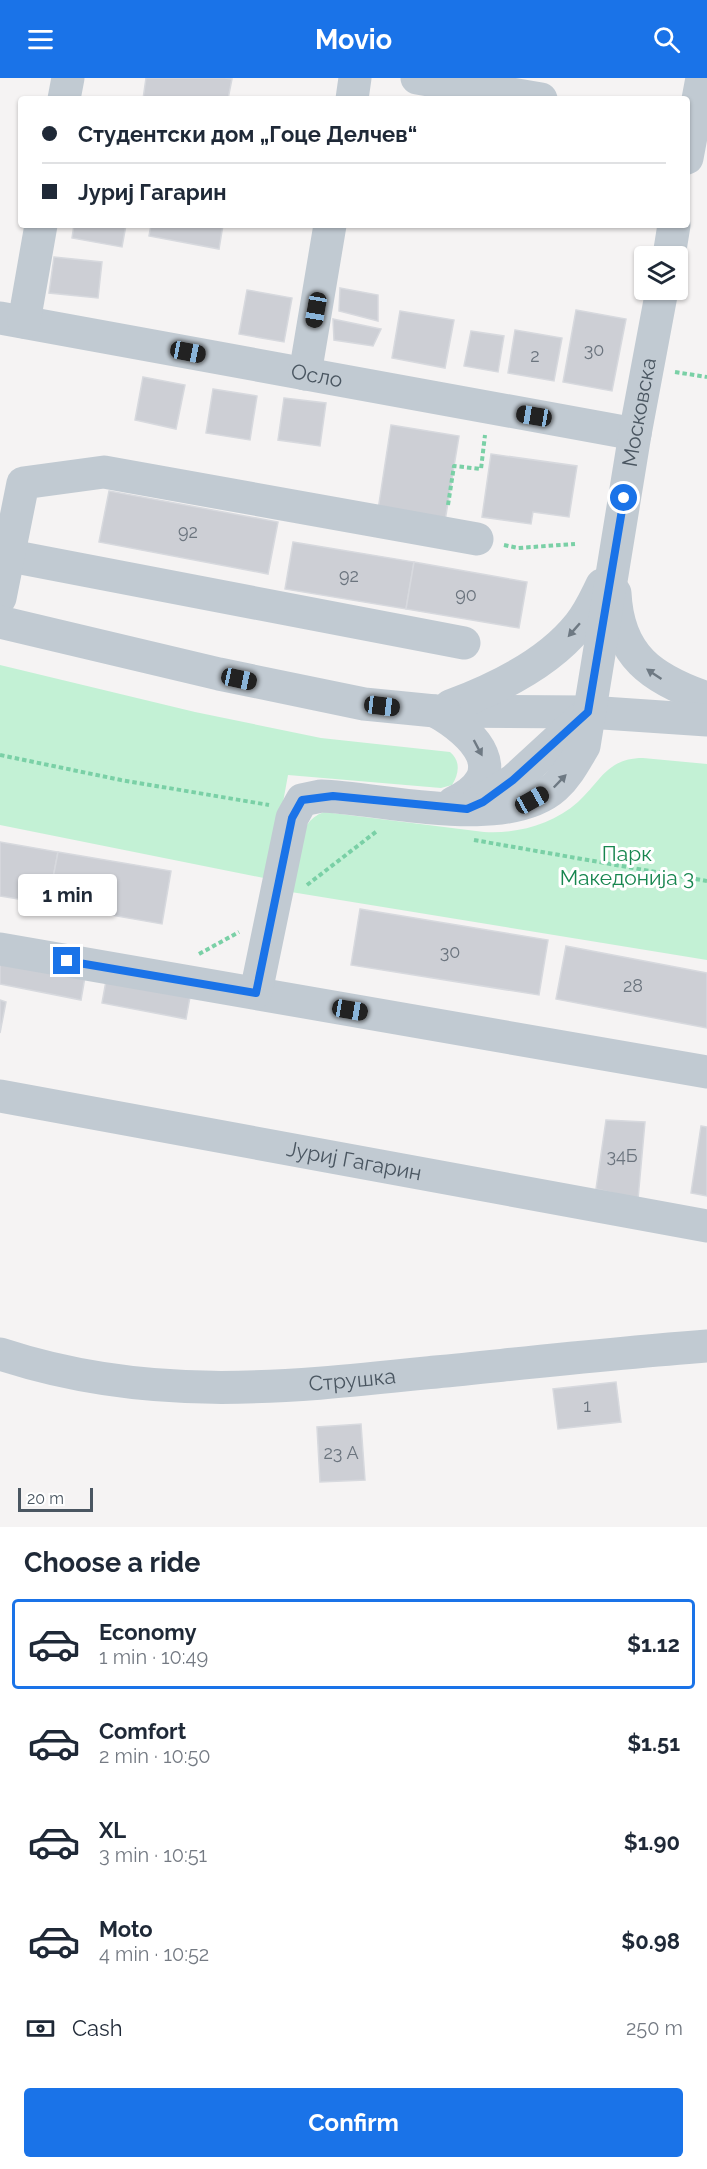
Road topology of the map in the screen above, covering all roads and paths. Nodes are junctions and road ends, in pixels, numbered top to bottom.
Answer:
1 (68, 78) edge
2 (355, 78) edge
3 (417, 78) edge
4 (702, 78) edge
5 (501, 85) edge
6 (65, 96) edge
7 (352, 96) edge
8 (532, 96) edge
9 (690, 132) edge
10 (40, 228) edge
11 (329, 228) edge
12 (674, 228) edge
13 (671, 246) edge
14 (660, 300) edge
15 (12, 320) edge
16 (305, 374) junction
17 (488, 407) junction
18 (635, 434) junction
19 (7, 521) edge
20 (444, 533) junction
21 (477, 539) joint
22 (574, 544) dead end
23 (4, 555) edge
24 (614, 562) junction
25 (0, 598) edge
26 (0, 621) edge
27 (464, 643) dead end
28 (707, 698) edge
29 (435, 711) junction
30 (588, 712) junction
31 (707, 720) edge
32 (453, 809) junction
33 (0, 950) edge
34 (256, 993) junction
35 (707, 1072) edge
36 (0, 1096) edge
37 (707, 1226) edge
38 (707, 1346) edge
39 (0, 1354) edge

1 - 6 street
2 - 7 street
3 - 5 street
4 - 9 street
5 - 8 street
10 - 15 street
11 - 16 street
12 - 13 street
14 - 18 street, Московска
15 - 16 street, Осло
16 - 17 street, Осло
17 - 18 street, Осло
17 - 20 path
18 - 24 street, Московска
19 - 20 street
19 - 23 street
20 - 21 street
21 - 22 path
23 - 25 street
23 - 27 street
28 -> 24 street
24 -> 29 street
24 - 30 street, Московска
26 - 29 street
29 - 30 street
29 -> 32 street
30 - 31 street
30 - 32 street
32 - 34 street
33 - 34 street
34 - 35 street
36 - 37 street, Јуриј Гагарин
38 - 39 street, Струшка

